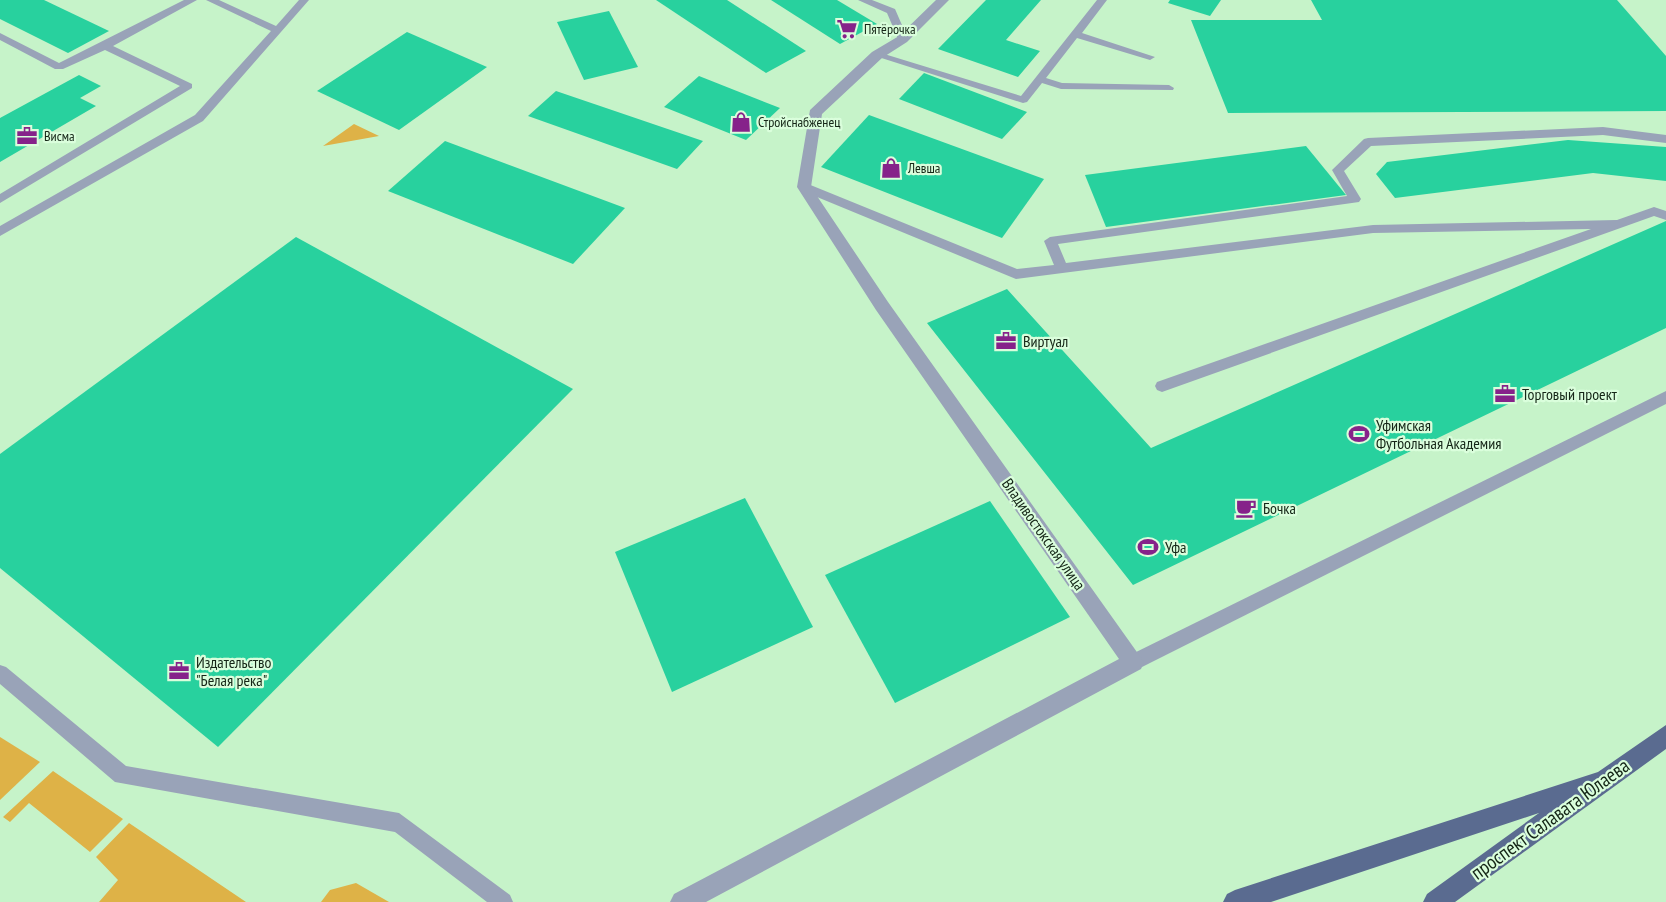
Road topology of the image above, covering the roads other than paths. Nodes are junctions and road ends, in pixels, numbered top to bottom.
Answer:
1 (192, 0) edge
2 (211, 0) edge
3 (304, 0) edge
4 (863, 0) edge
5 (941, 0) edge
6 (1102, 0) edge
7 (277, 30) junction
8 (1075, 34) junction
9 (0, 36) edge
10 (903, 39) junction
11 (105, 46) junction
12 (877, 55) junction
13 (1150, 57) dead end
14 (1040, 79) junction
15 (1169, 87) dead end
16 (1666, 139) edge
17 (804, 187) junction
18 (0, 199) edge
19 (1666, 216) edge
20 (1617, 224) junction
21 (0, 232) edge
22 (1062, 268) junction
23 (1162, 386) dead end
24 (1666, 397) edge
25 (1134, 662) junction
26 (0, 673) edge
27 (1666, 736) edge
28 (1600, 782) junction
29 (503, 902) edge
30 (682, 902) edge
31 (1235, 902) edge
32 (1435, 902) edge

1 - 11 lane
2 - 7 lane
3 - 7 lane
4 - 10 lane
5 - 10 street
6 - 8 lane
7 - 21 lane
8 - 13 lane
8 - 14 lane
9 - 11 lane
10 - 12 street
11 - 18 lane
12 - 14 lane
12 - 17 street
14 - 15 lane
16 - 22 lane
17 - 22 lane
17 - 25 street, Владивостокская улица
19 - 20 lane
20 - 22 lane
20 - 23 lane
24 - 25 lane
25 - 30 street
26 - 29 lane
27 - 28 main road, проспект Салавата Юлаева
28 - 31 main road
28 - 32 main road, проспект Салавата Юлаева

